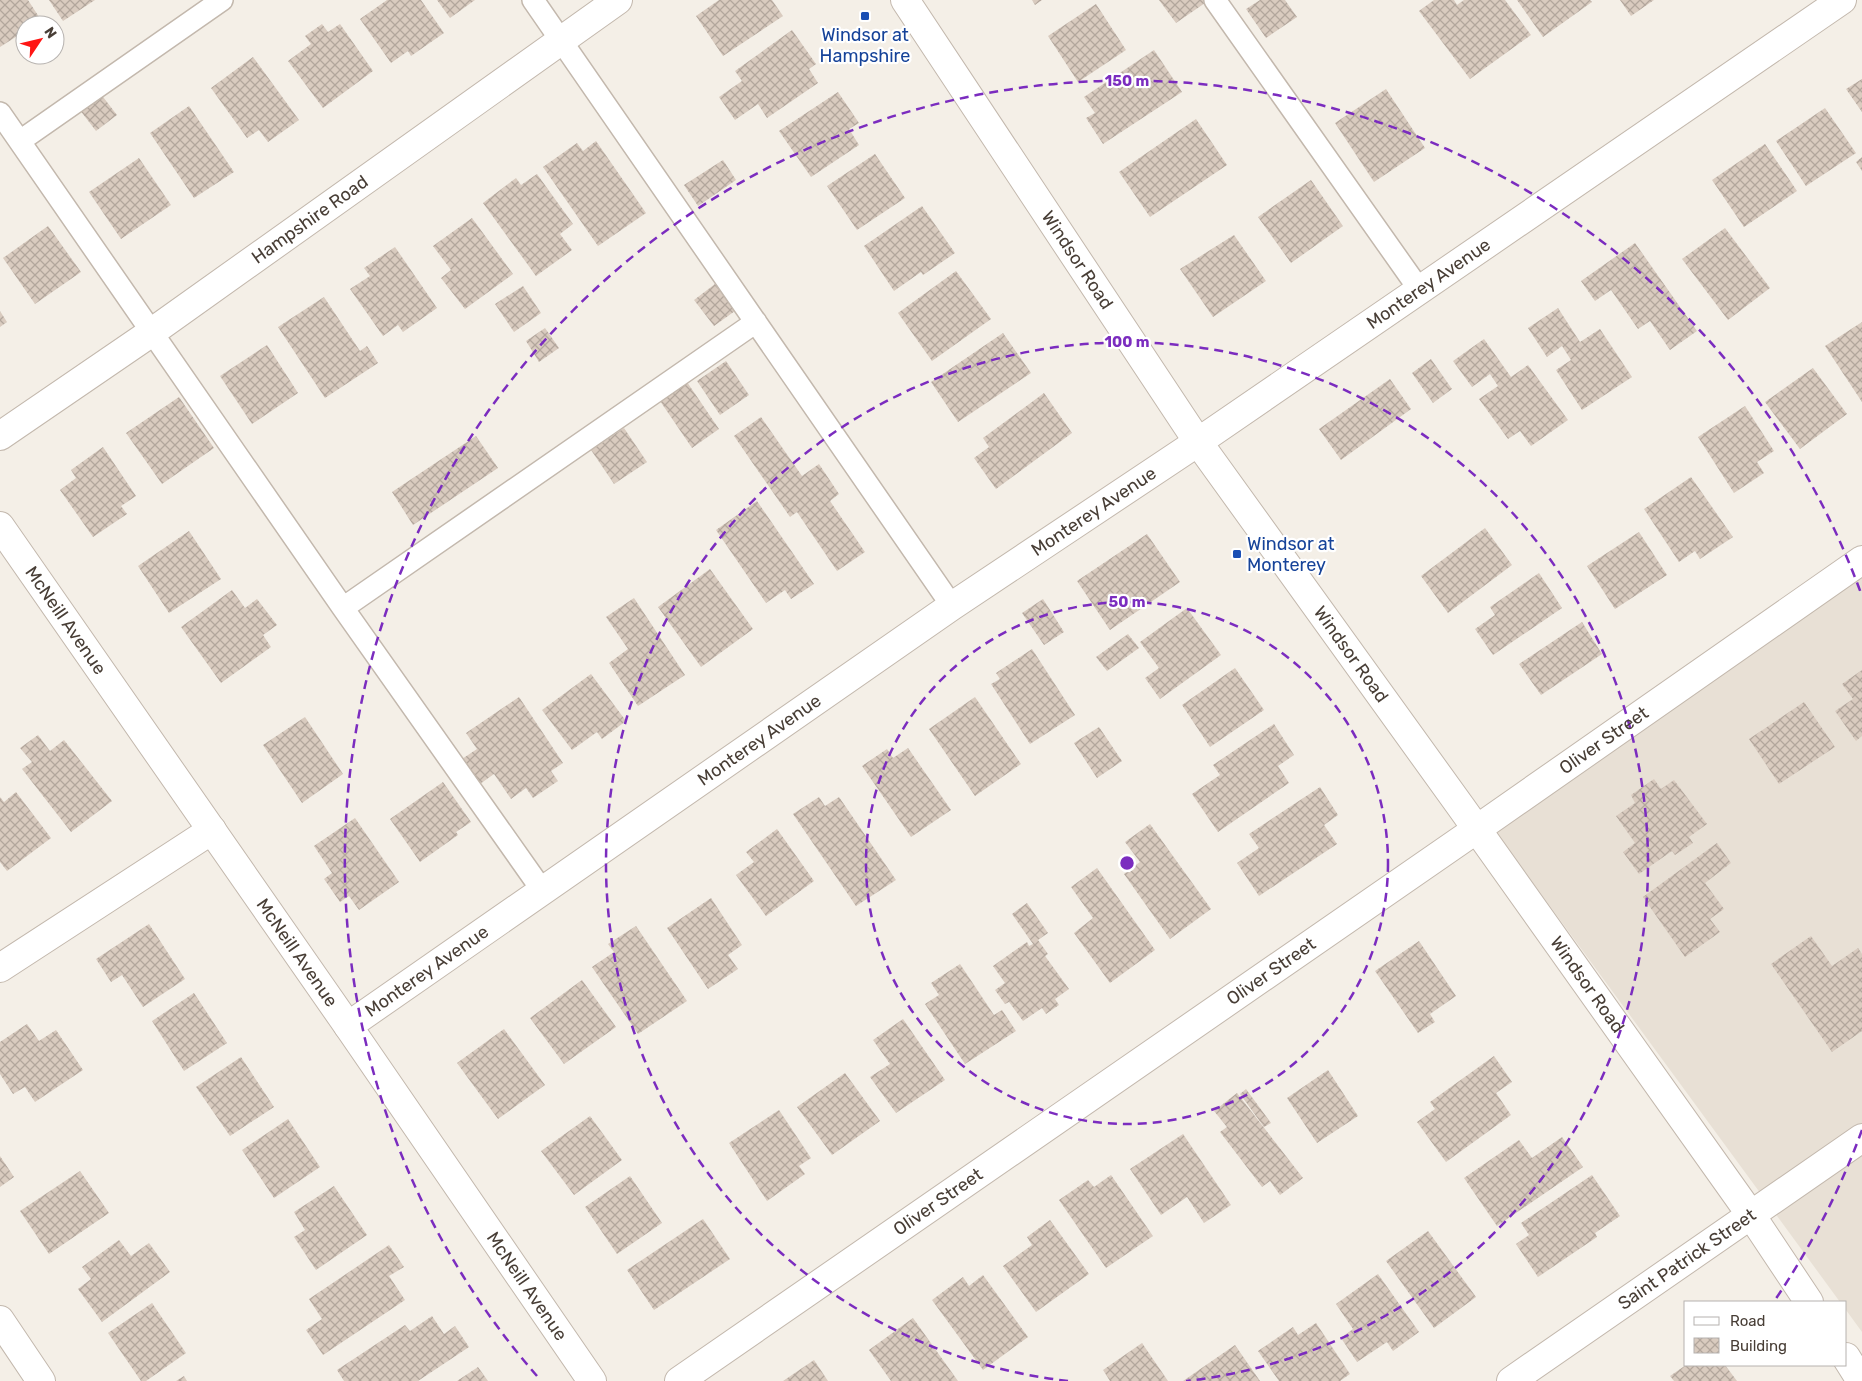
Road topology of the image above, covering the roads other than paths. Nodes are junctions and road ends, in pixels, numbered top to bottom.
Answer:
1 (222, 0) edge
2 (533, 0) edge
3 (618, 0) edge
4 (905, 0) edge
5 (1842, 0) edge
6 (1217, 1) edge
7 (561, 41) junction
8 (0, 113) edge
9 (20, 141) junction
10 (1419, 290) junction
11 (756, 322) junction
12 (152, 332) junction
13 (0, 436) edge
14 (1198, 442) junction
15 (0, 526) edge
16 (1862, 560) edge
17 (952, 606) junction
18 (343, 608) junction
19 (212, 830) junction
20 (1477, 830) junction
21 (542, 890) junction
22 (0, 968) edge
23 (348, 1026) junction
24 (1862, 1138) edge
25 (1751, 1215) junction
26 (1808, 1301) edge
27 (0, 1320) edge
28 (1847, 1358) edge
29 (42, 1381) edge
30 (592, 1381) edge
31 (679, 1381) edge
32 (1511, 1381) edge
33 (1862, 1381) edge

1 - 9 lane
2 - 7 lane
3 - 7 street, Hampshire Road
4 - 14 street, Windsor Road
5 - 10 street, Monterey Avenue
6 - 10 lane
7 - 11 lane
7 - 12 street, Hampshire Road
8 - 9 lane
9 - 12 lane
10 - 14 street, Monterey Avenue
11 - 17 lane
11 - 18 lane
12 - 13 street, Hampshire Road
12 - 18 lane
14 - 17 street, Monterey Avenue
14 - 20 street, Windsor Road
15 - 19 street, McNeill Avenue
16 - 20 street, Oliver Street
17 - 21 street, Monterey Avenue
18 - 21 lane
19 - 22 street
19 - 23 street, McNeill Avenue
20 - 25 street, Windsor Road
20 - 31 street, Oliver Street
21 - 23 street, Monterey Avenue
23 - 30 street, McNeill Avenue
24 - 25 street, Saint Patrick Street
25 - 26 street, Windsor Road
25 - 32 street, Saint Patrick Street
27 - 29 street
28 - 33 street

